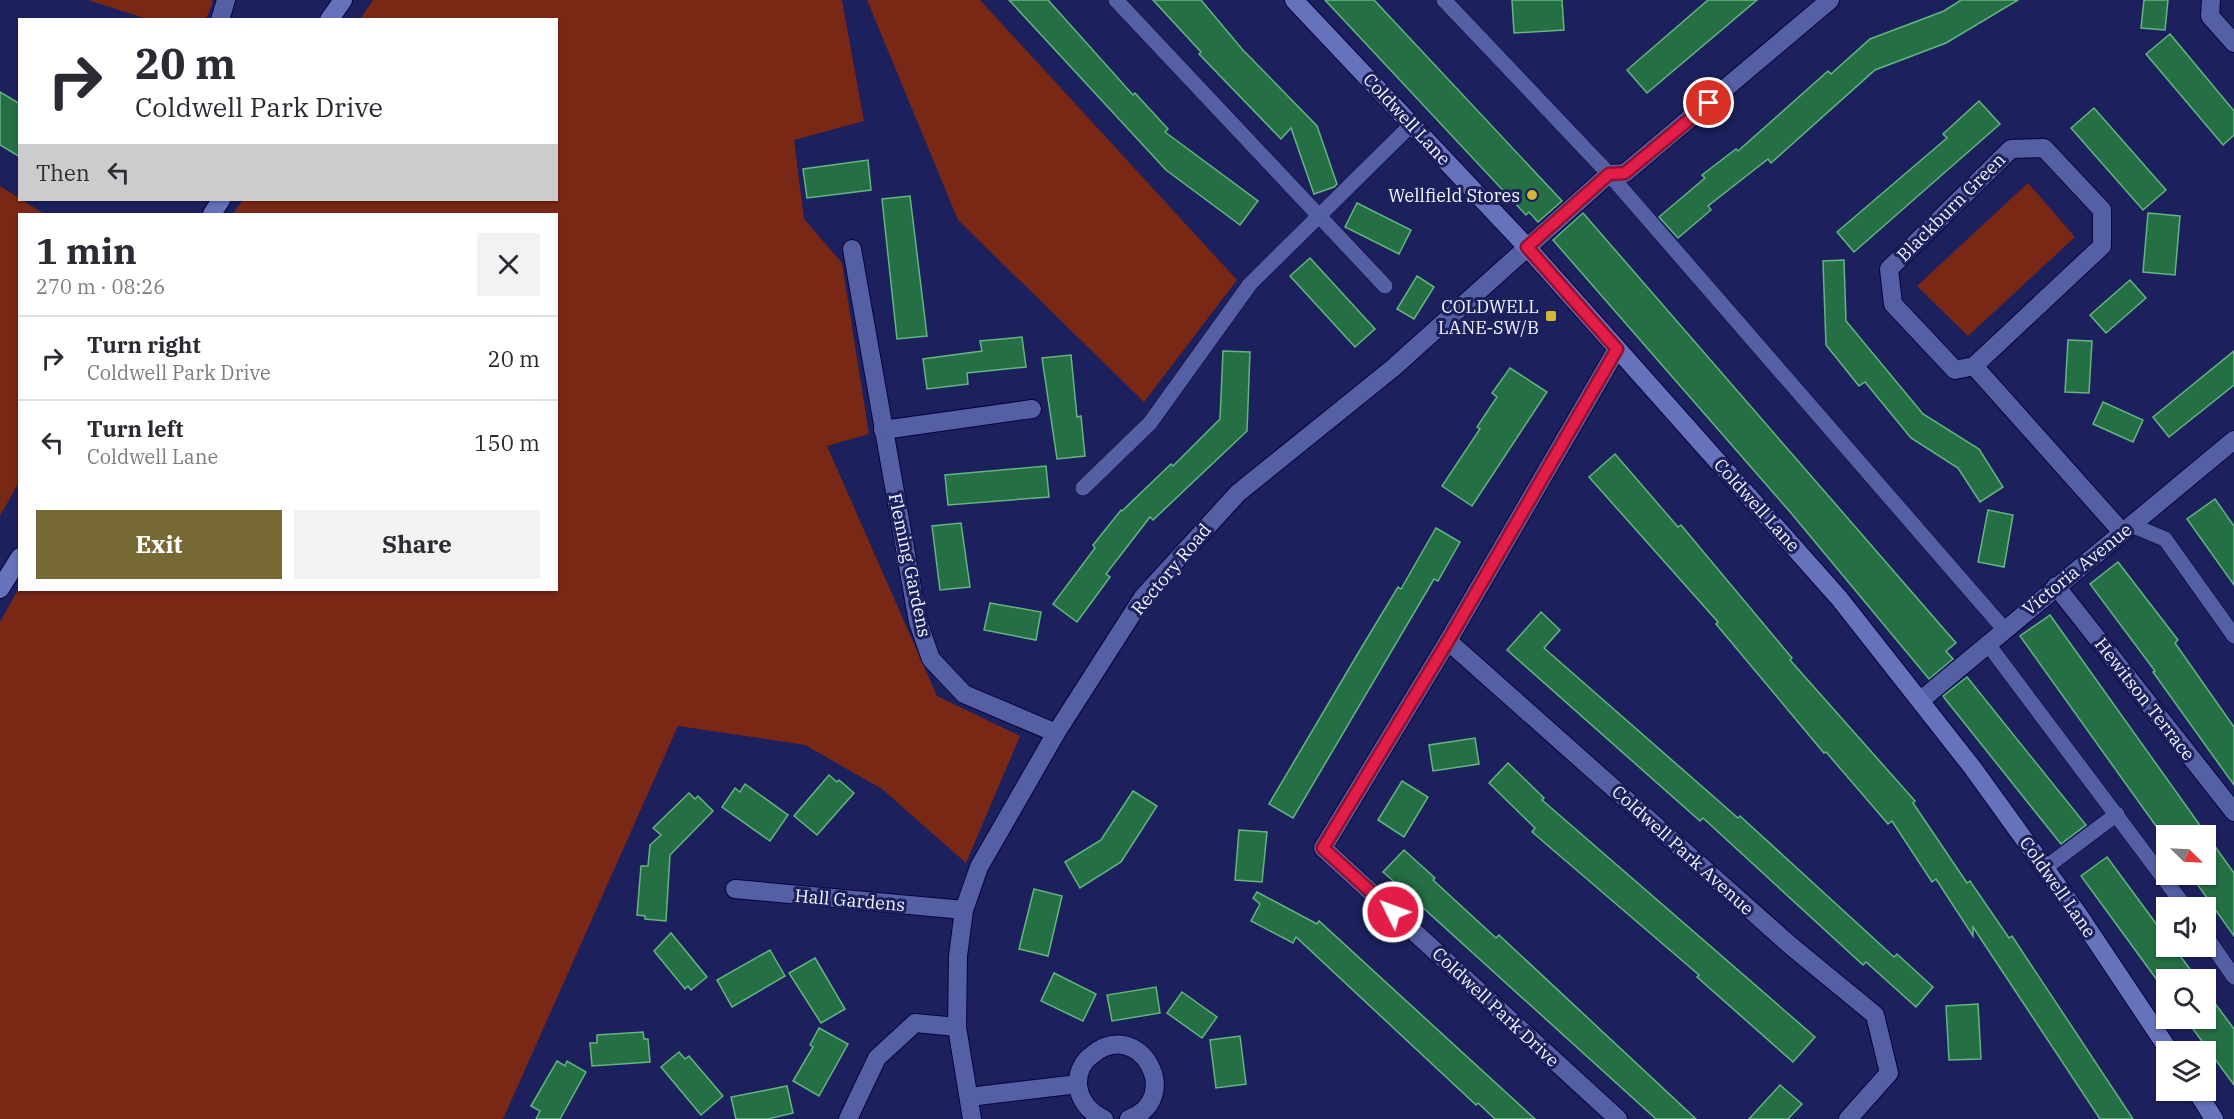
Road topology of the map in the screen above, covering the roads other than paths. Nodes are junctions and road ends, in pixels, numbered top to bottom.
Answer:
1 (226, 0) edge
2 (343, 0) edge
3 (1116, 0) edge
4 (1294, 0) edge
5 (1444, 0) edge
6 (1830, 0) edge
7 (2211, 0) edge
8 (221, 18) edge
9 (330, 18) edge
10 (2234, 43) edge
11 (1412, 124) junction
12 (1609, 174) junction
13 (1318, 217) junction
14 (1527, 247) junction
15 (852, 249) dead end
16 (1385, 286) dead end
17 (1617, 349) junction
18 (1974, 366) junction
19 (1032, 409) dead end
20 (884, 430) junction
21 (2234, 440) edge
22 (1083, 488) dead end
23 (2126, 528) junction
24 (18, 560) edge
25 (2056, 586) junction
26 (0, 589) edge
27 (2004, 629) junction
28 (2234, 636) edge
29 (1448, 641) junction
30 (1987, 643) junction
31 (1921, 700) junction
32 (1056, 733) junction
33 (2234, 812) edge
34 (2117, 814) junction
35 (2045, 868) junction
36 (735, 889) dead end
37 (2178, 897) edge
38 (964, 910) junction
39 (2216, 951) edge
40 (2234, 977) edge
41 (957, 1026) junction
42 (2163, 1041) edge
43 (1078, 1084) junction
44 (969, 1097) junction
45 (2203, 1101) edge
46 (848, 1119) edge
47 (972, 1119) edge
48 (1104, 1119) edge
49 (1128, 1119) edge
50 (1618, 1119) edge
51 (1848, 1119) edge
52 (2214, 1119) edge

1 - 8 street
2 - 9 street
3 - 13 lane
4 - 11 street, Coldwell Lane
5 - 12 lane
6 - 12 street
7 - 10 street
11 - 13 lane
11 - 14 street, Coldwell Lane
12 - 14 street, Rectory Road
12 - 27 lane
13 - 16 lane
13 - 22 lane
14 - 17 street, Coldwell Lane
14 - 32 street, Rectory Road
15 - 20 street, Fleming Gardens
17 - 29 street, Coldwell Park Drive
17 - 31 street, Coldwell Lane
18 - 18 street, Blackburn Green
18 - 23 street
19 - 20 street
20 - 32 street, Fleming Gardens
21 - 23 street, Victoria Avenue
23 - 25 street, Victoria Avenue
23 - 28 lane
24 - 26 street
25 - 27 street, Victoria Avenue
25 - 33 street, Hewitson Terrace
27 - 30 street, Victoria Avenue
29 - 50 street, Coldwell Park Drive
29 - 51 street, Coldwell Park Avenue
30 - 31 street, Victoria Avenue
30 - 34 lane
31 - 35 street, Coldwell Lane
32 - 38 street, Rectory Road
34 - 35 lane
34 - 37 lane
35 - 42 street, Coldwell Lane
36 - 38 street, Hall Gardens
38 - 41 street, Rectory Road
39 - 40 lane
41 - 44 street, Rectory Road
41 - 46 street
43 - 44 street
43 - 48 street
43 - 49 street
44 - 47 street, Rectory Road
45 - 52 street

